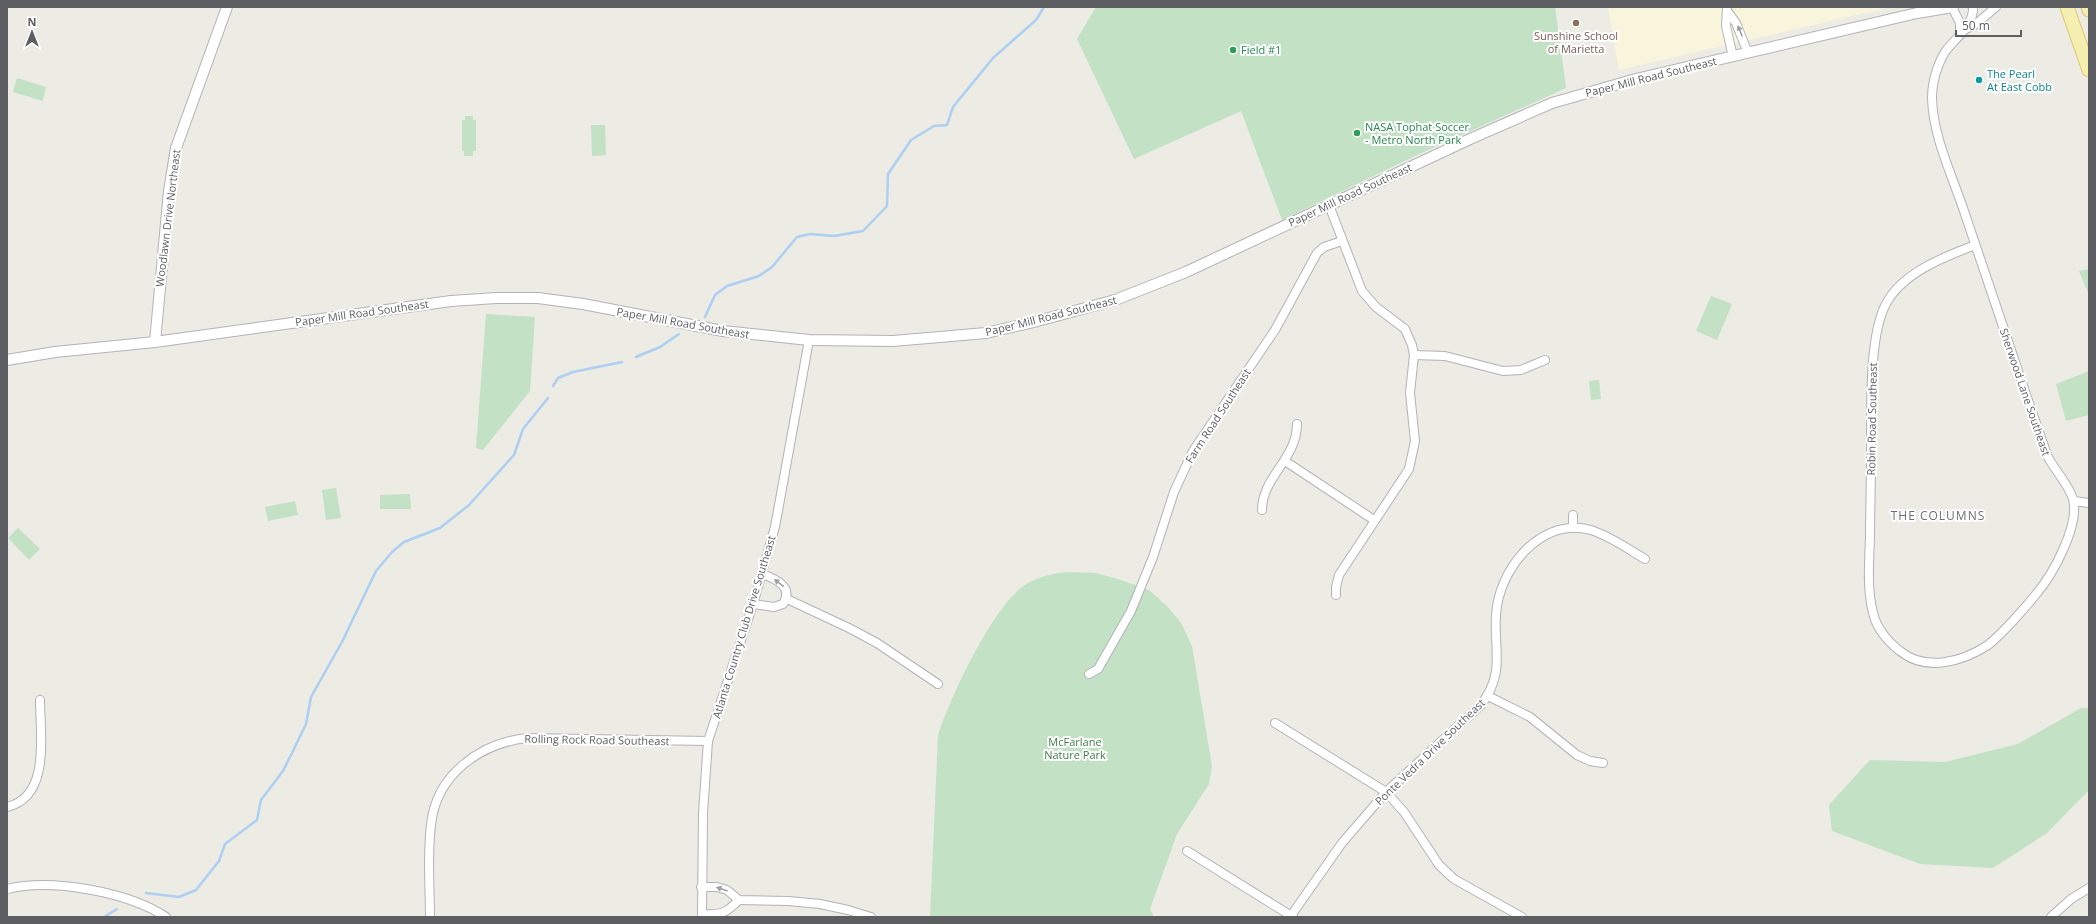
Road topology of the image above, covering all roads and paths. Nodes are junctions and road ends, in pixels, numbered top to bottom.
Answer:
1 (227, 7) edge
2 (1952, 7) edge
3 (1973, 7) edge
4 (1996, 7) edge
5 (2067, 7) edge
6 (2088, 7) edge
7 (1727, 10) edge
8 (2089, 10) edge
9 (1962, 33) junction
10 (1748, 53) junction
11 (1733, 57) junction
12 (2089, 70) edge
13 (1329, 205) junction
14 (1342, 241) junction
15 (1975, 245) junction
16 (809, 340) junction
17 (155, 342) junction
18 (1414, 355) junction
19 (7, 360) edge
20 (1545, 360) dead end
21 (1297, 424) dead end
22 (1285, 461) junction
23 (2074, 501) junction
24 (2089, 503) edge
25 (1262, 510) dead end
26 (1573, 515) dead end
27 (1374, 520) junction
28 (1573, 528) junction
29 (1645, 558) dead end
30 (762, 574) junction
31 (1336, 595) dead end
32 (787, 599) junction
33 (753, 604) junction
34 (1089, 674) dead end
35 (938, 684) dead end
36 (1488, 696) junction
37 (40, 700) dead end
38 (1275, 723) dead end
39 (708, 741) junction
40 (1603, 763) dead end
41 (1386, 792) junction
42 (7, 807) edge
43 (1187, 851) dead end
44 (701, 887) junction
45 (2089, 888) edge
46 (7, 889) edge
47 (739, 900) junction
48 (702, 916) edge
49 (1291, 916) edge
50 (166, 917) edge
51 (430, 917) edge
52 (871, 917) edge
53 (1522, 917) edge
54 (2051, 917) edge

1 - 17 street, Woodlawn Drive Northeast
2 - 9 street
2 - 10 street, Paper Mill Road Southeast
3 - 9 street, Sherwood Lane Southeast
4 - 9 street, Sherwood Lane Southeast
5 - 12 main road
6 - 8 main road
10 -> 7 street
7 - 11 street
9 - 15 street, Sherwood Lane Southeast
10 - 11 street, Paper Mill Road Southeast
11 - 13 street, Paper Mill Road Southeast
13 - 14 street
13 - 16 street, Paper Mill Road Southeast
14 - 18 street
14 - 34 street, Farm Road Southeast
15 - 23 street, Sherwood Lane Southeast
15 - 23 street, Robin Road Southeast
16 - 17 street, Paper Mill Road Southeast
16 - 30 street, Atlanta Country Club Drive Southeast
17 - 19 street, Paper Mill Road Southeast
18 - 20 street
18 - 27 street
21 - 22 street
22 - 25 street
22 - 27 street
23 - 24 street
26 - 28 street
27 - 31 street
28 - 29 street, Ponte Vedra Drive Southeast
28 - 36 street, Ponte Vedra Drive Southeast
32 -> 30 street
30 - 33 street, Atlanta Country Club Drive Southeast
32 - 33 street
32 - 35 street
33 - 39 street, Atlanta Country Club Drive Southeast
36 - 40 street
36 - 41 street, Ponte Vedra Drive Southeast
37 - 42 street
38 - 41 street
39 - 44 street, Atlanta Country Club Drive Southeast
39 - 51 street, Rolling Rock Road Southeast
41 - 49 street, Ponte Vedra Drive Southeast
41 - 53 street
43 - 49 street
47 -> 44 street
44 - 48 street, Atlanta Country Club Drive Southeast
45 - 54 street
46 - 50 street
47 - 48 street
47 - 52 street

